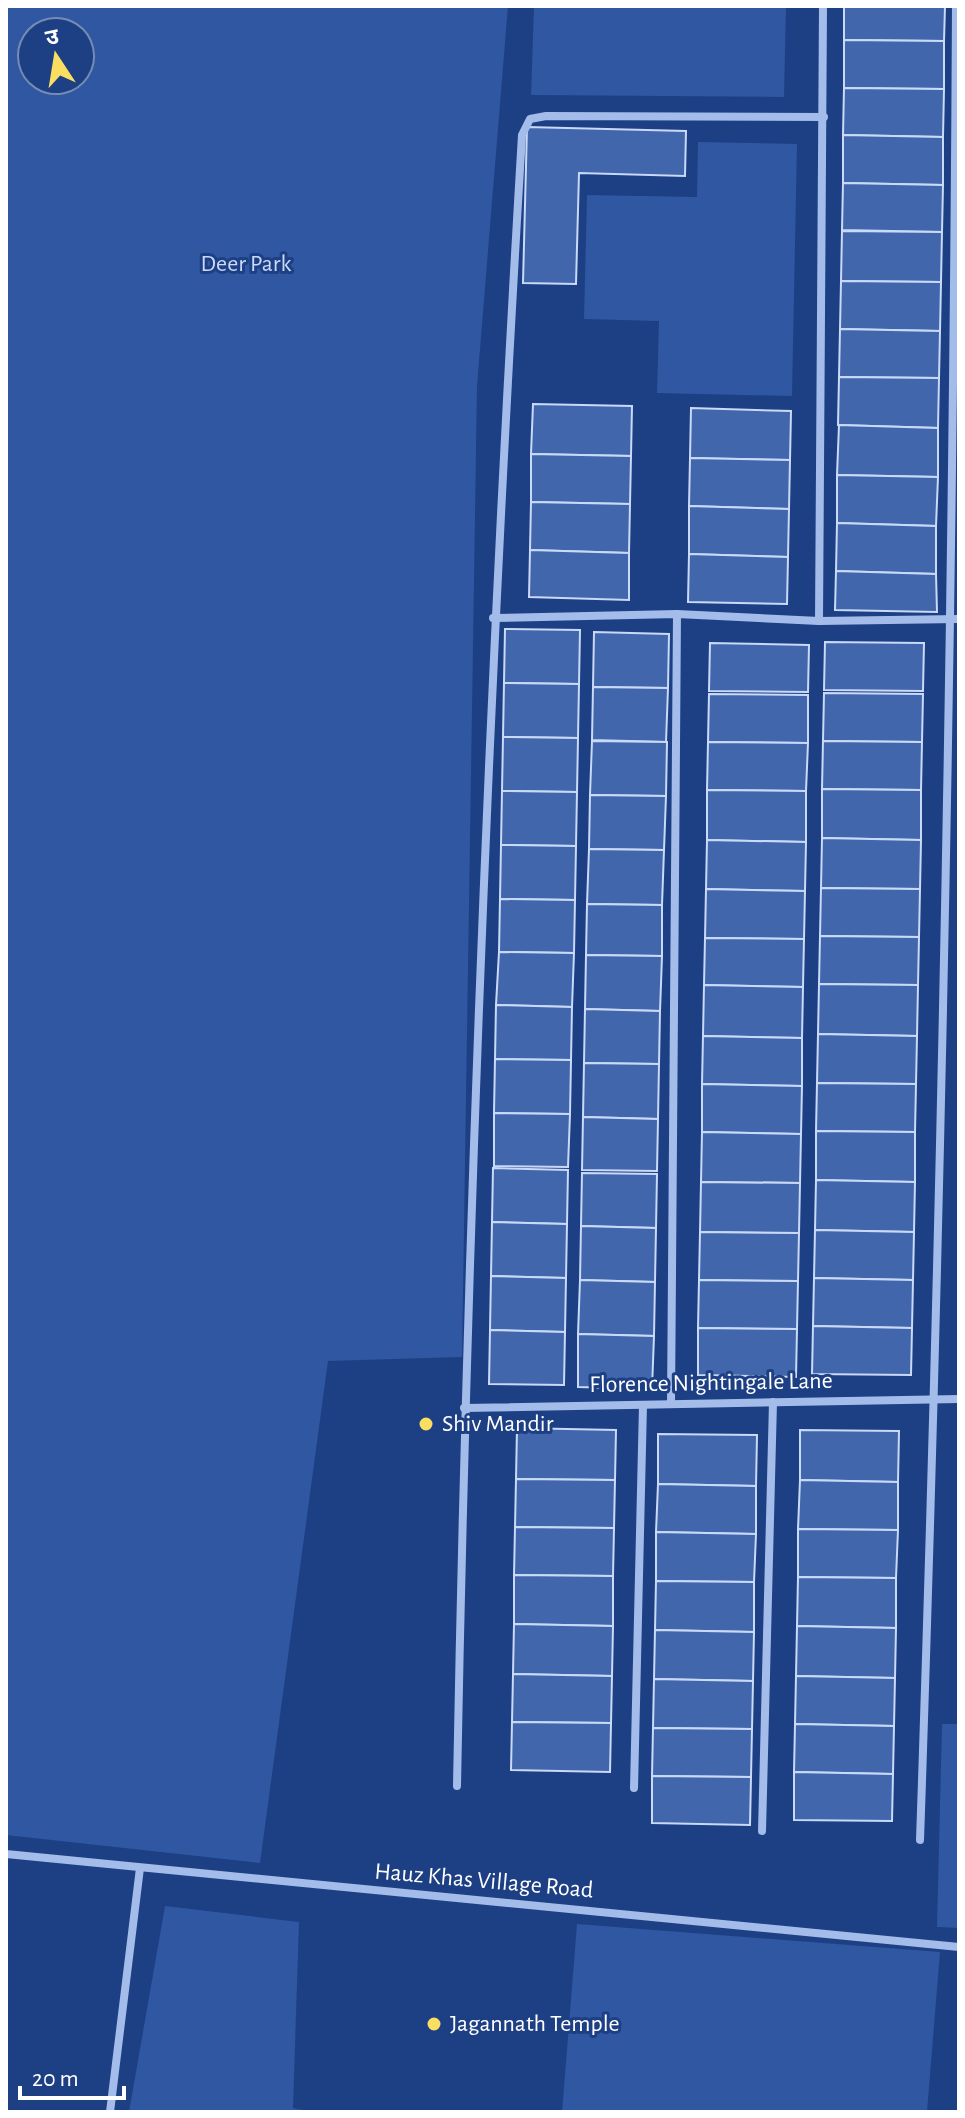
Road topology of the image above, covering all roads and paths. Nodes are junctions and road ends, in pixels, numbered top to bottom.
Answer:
1 (823, 6) edge
2 (956, 6) edge
3 (824, 117) junction
4 (677, 614) junction
5 (493, 618) junction
6 (956, 619) edge
7 (819, 621) junction
8 (959, 1399) edge
9 (935, 1400) junction
10 (773, 1402) junction
11 (671, 1404) junction
12 (643, 1405) junction
13 (464, 1408) junction
14 (457, 1786) dead end
15 (634, 1788) dead end
16 (762, 1831) dead end
17 (920, 1840) dead end
18 (6, 1854) edge
19 (140, 1868) junction
20 (959, 1947) edge
21 (110, 2112) edge

1 - 3 street
2 - 6 street
3 - 5 street
3 - 7 street
4 - 5 street
4 - 7 street
4 - 11 street
5 - 13 street
6 - 7 street
6 - 9 street
8 - 9 street, Florence Nightingale Lane
9 - 10 street, Florence Nightingale Lane
9 - 17 street
10 - 11 street, Florence Nightingale Lane
10 - 16 street
11 - 12 street, Florence Nightingale Lane
12 - 13 street, Florence Nightingale Lane
12 - 15 street
13 - 14 street
18 - 19 street, Hauz Khas Village Road
19 - 20 street, Hauz Khas Village Road
19 - 21 street

